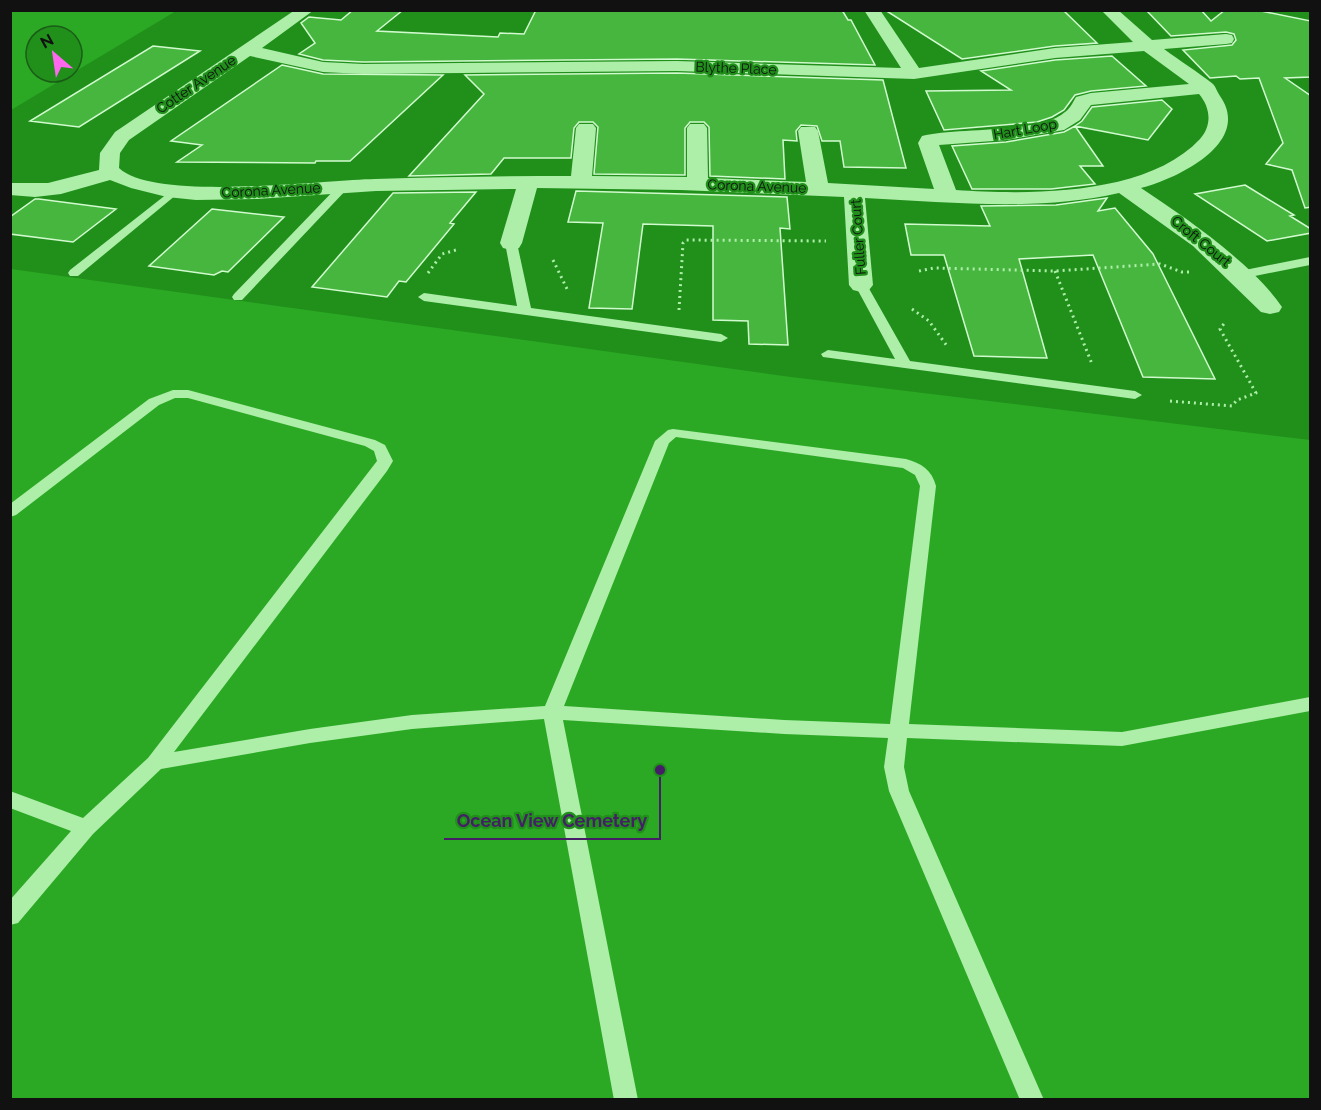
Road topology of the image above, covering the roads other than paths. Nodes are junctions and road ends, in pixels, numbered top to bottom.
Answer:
1 (306, 10) edge
2 (872, 10) edge
3 (1109, 10) edge
4 (1226, 39) dead end
5 (1148, 45) junction
6 (247, 50) junction
7 (914, 74) junction
8 (1206, 88) junction
9 (586, 128) dead end
10 (697, 128) dead end
11 (808, 131) dead end
12 (110, 173) junction
13 (528, 182) junction
14 (581, 182) junction
15 (698, 183) junction
16 (344, 186) junction
17 (1123, 186) junction
18 (818, 188) junction
19 (10, 189) edge
20 (854, 190) junction
21 (171, 193) junction
22 (947, 196) junction
23 (512, 243) joint
24 (1311, 261) edge
25 (74, 273) dead end
26 (1240, 275) junction
27 (861, 285) joint
28 (238, 297) dead end
29 (424, 297) dead end
30 (1270, 307) dead end
31 (525, 312) junction
32 (721, 338) dead end
33 (828, 354) dead end
34 (905, 364) junction
35 (1136, 395) dead end
36 (10, 512) edge
37 (1311, 704) edge
38 (552, 712) junction
39 (898, 731) junction
40 (155, 763) junction
41 (10, 799) edge
42 (86, 828) junction
43 (10, 916) edge
44 (626, 1100) edge
45 (1032, 1100) edge

1 - 6 street, Cotter Avenue
2 - 7 street
3 - 5 street, Corona Avenue
4 - 5 street, Blythe Place
5 - 7 street, Blythe Place
5 - 8 street, Corona Avenue
6 - 7 street, Blythe Place
6 - 12 street, Cotter Avenue
8 - 17 street, Corona Avenue
8 - 22 street, Hart Loop
9 - 14 street
10 - 15 street
11 - 18 street
12 - 19 street
12 - 21 street, Corona Avenue
13 - 14 street, Corona Avenue
13 - 16 street, Corona Avenue
13 - 23 street
14 - 15 street, Corona Avenue
15 - 18 street, Corona Avenue
16 - 21 street, Corona Avenue
16 - 28 lane
17 - 22 street, Corona Avenue
17 - 26 street, Croft Court
18 - 20 street, Corona Avenue
20 - 22 street, Corona Avenue
20 - 27 street, Fuller Court
21 - 25 lane
23 - 31 lane
24 - 26 lane
26 - 30 street, Croft Court
27 - 34 lane
29 - 31 lane
31 - 32 lane
33 - 34 lane
34 - 35 lane
36 - 40 lane
37 - 39 lane
38 - 39 lane
38 - 39 lane
38 - 40 lane
38 - 44 lane
39 - 45 lane
40 - 42 lane
41 - 42 lane
42 - 43 lane

